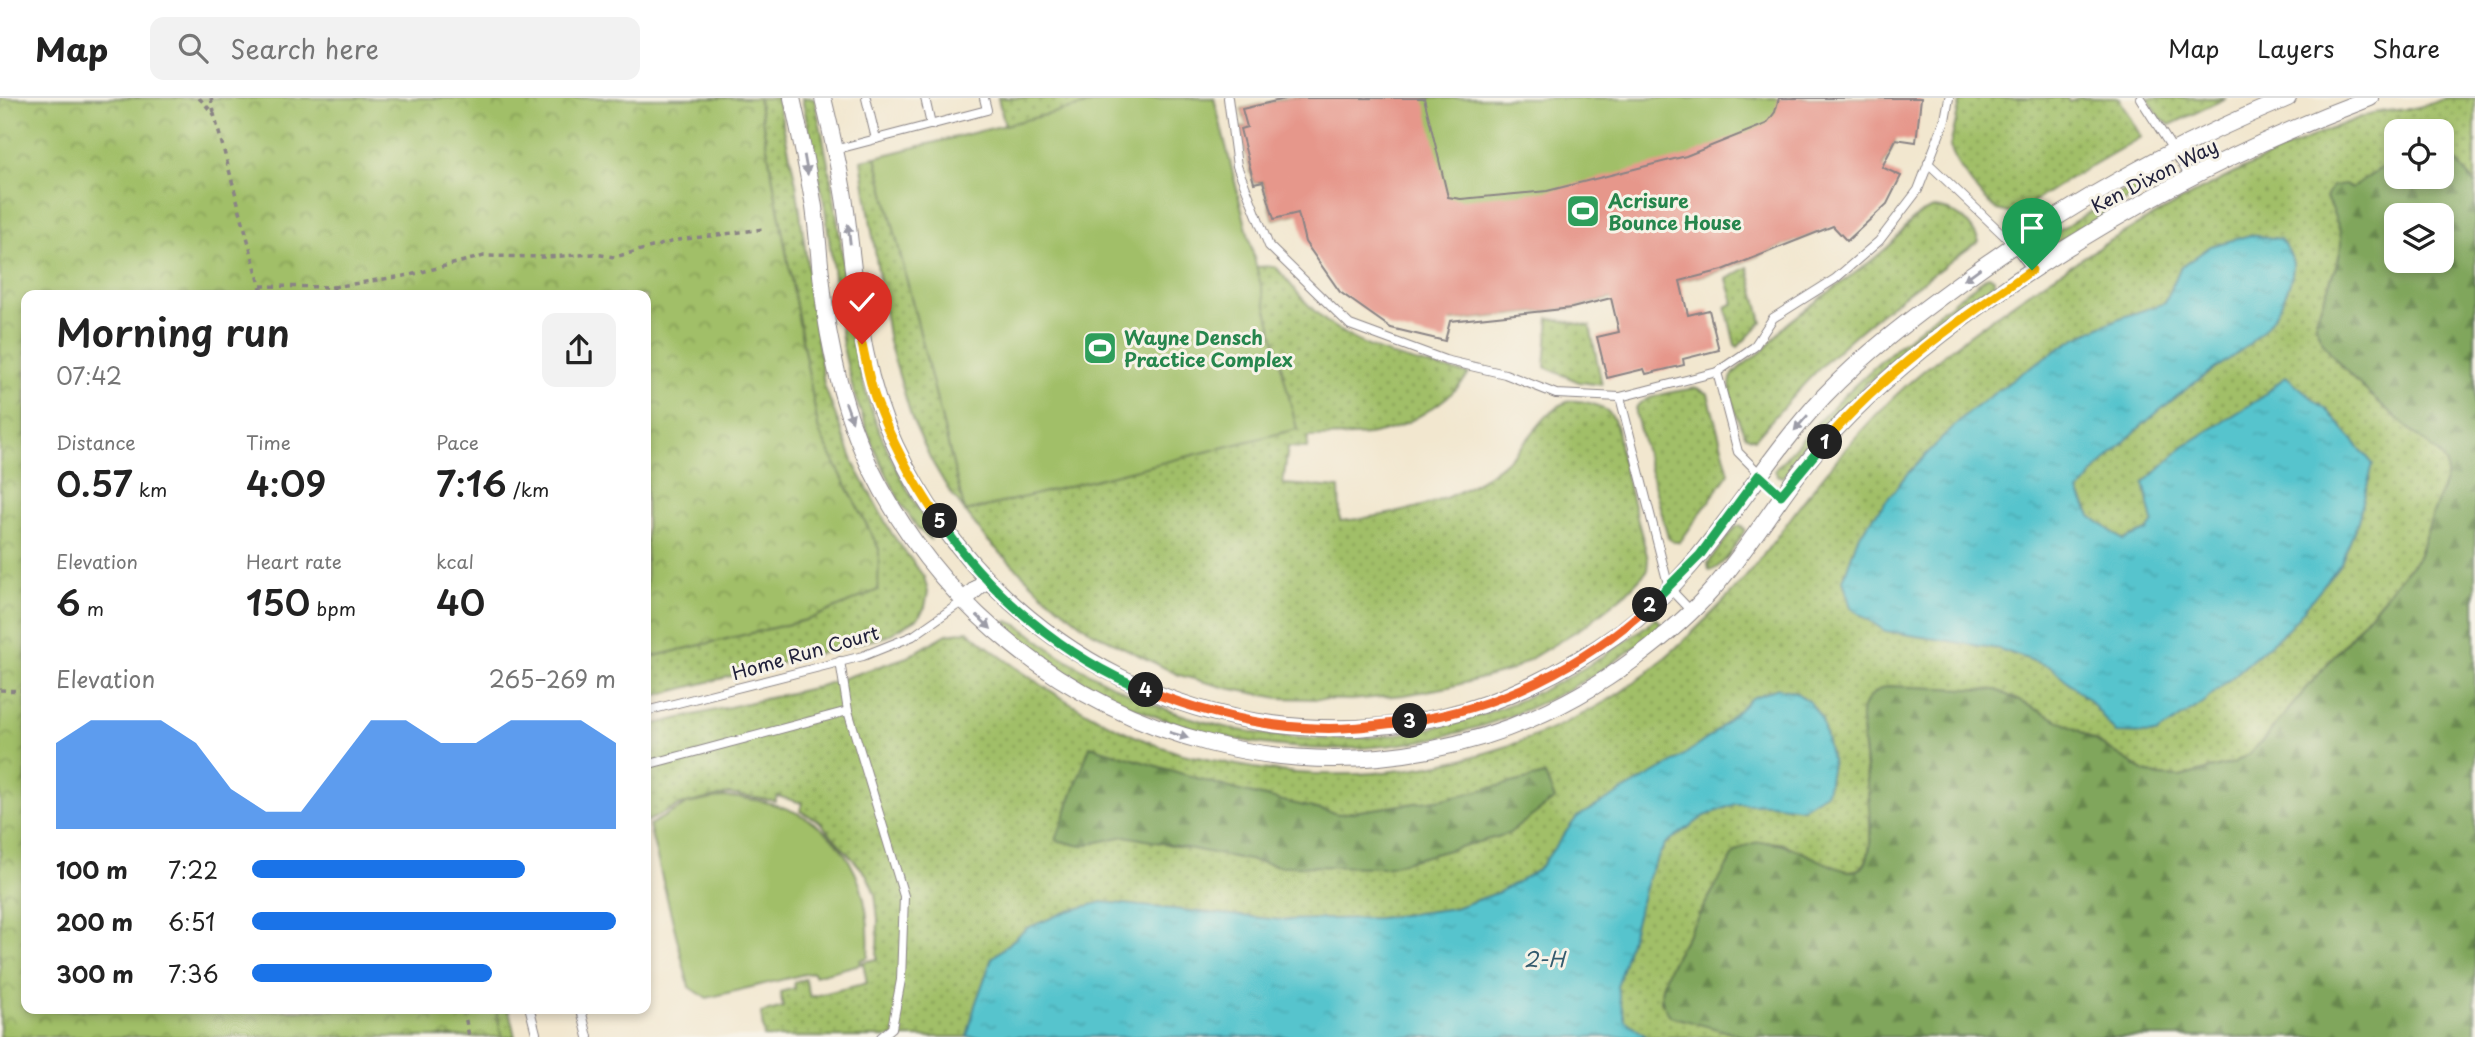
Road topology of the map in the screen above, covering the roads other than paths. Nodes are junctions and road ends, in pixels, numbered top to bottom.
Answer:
1 (792, 98) edge
2 (823, 98) edge
3 (866, 98) edge
4 (925, 98) edge
5 (984, 98) edge
6 (1228, 98) edge
7 (1949, 98) edge
8 (2140, 98) edge
9 (2288, 98) edge
10 (2370, 98) edge
11 (931, 125) junction
12 (876, 139) junction
13 (834, 150) junction
14 (2174, 150) junction
15 (1928, 163) junction
16 (2191, 178) junction
17 (2013, 244) junction
18 (2032, 270) junction
19 (1717, 372) junction
20 (1620, 397) junction
21 (1759, 475) junction
22 (1781, 495) junction
23 (987, 579) junction
24 (1669, 588) junction
25 (963, 601) junction
26 (1691, 611) junction
27 (840, 662) junction
28 (651, 710) edge
29 (848, 711) junction
30 (651, 764) edge
31 (531, 1014) edge
32 (582, 1014) edge
33 (537, 1037) edge
34 (587, 1037) edge
35 (881, 1037) edge

1 -> 25 street, Ken Dixon Way
2 - 13 street, Ken Dixon Way
3 - 12 lane
4 - 11 lane
5 - 11 lane
6 - 20 lane
7 - 15 lane
8 - 14 lane
9 - 14 street, Ken Dixon Way
10 - 16 street, Ken Dixon Way
11 - 12 lane
12 - 13 lane
23 -> 13 street, Ken Dixon Way
14 - 16 lane
14 - 17 street, Ken Dixon Way
15 - 17 lane
15 - 19 lane
16 - 18 street, Ken Dixon Way
17 - 18 lane
17 -> 21 street, Ken Dixon Way
18 - 22 street, Ken Dixon Way
19 - 20 lane
19 - 21 lane
20 - 24 lane
21 - 22 lane
21 - 24 street, Ken Dixon Way
22 - 26 street, Ken Dixon Way
23 - 24 street, Ken Dixon Way
23 - 25 street
24 - 26 lane
25 -> 26 street, Ken Dixon Way
25 - 27 lane, Home Run Court
27 - 28 lane, Home Run Court
27 - 29 lane
29 - 30 lane
29 - 35 lane
31 - 33 lane
32 - 34 lane

